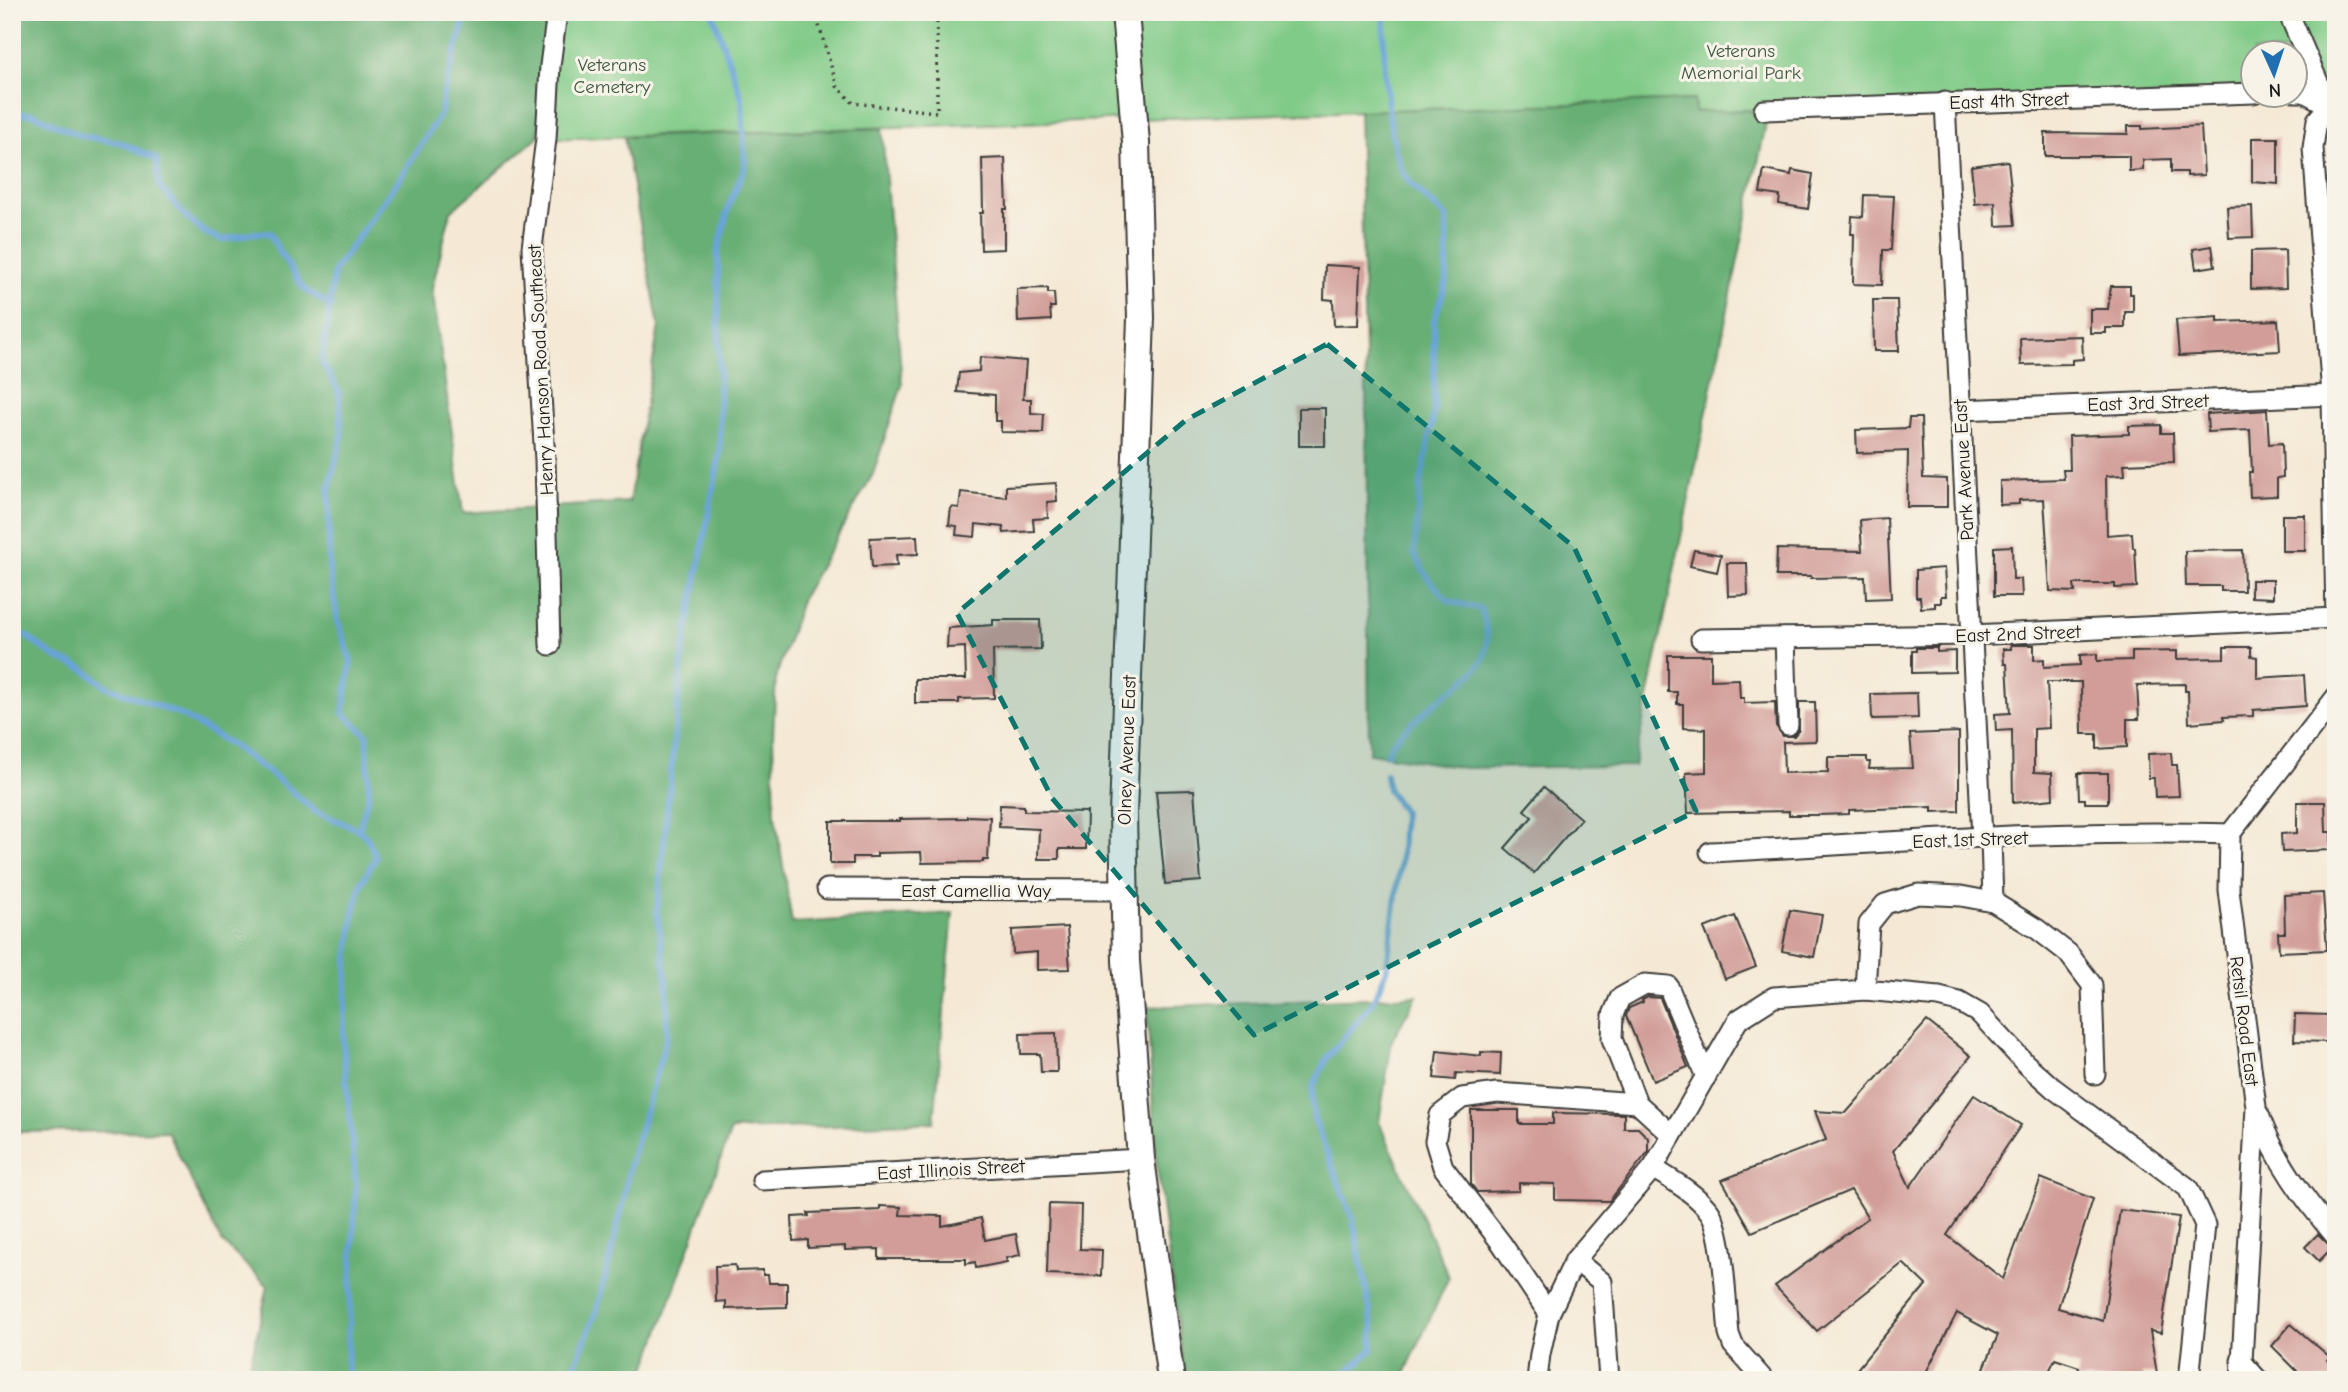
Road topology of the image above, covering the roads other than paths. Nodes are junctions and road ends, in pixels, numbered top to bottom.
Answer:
1 (557, 12) edge
2 (1125, 12) edge
3 (2288, 12) edge
4 (2240, 93) edge
5 (2310, 94) edge
6 (1945, 102) junction
7 (2332, 102) edge
8 (1764, 110) dead end
9 (2334, 395) edge
10 (1960, 410) junction
11 (2336, 619) edge
12 (1970, 635) junction
13 (1786, 638) junction
14 (1701, 639) dead end
15 (550, 645) dead end
16 (2336, 697) edge
17 (1788, 725) dead end
18 (2230, 834) junction
19 (1987, 838) junction
20 (1710, 852) dead end
21 (827, 889) dead end
22 (1124, 890) junction
23 (1993, 902) junction
24 (1865, 990) junction
25 (2095, 1074) dead end
26 (1706, 1077) junction
27 (1637, 1103) junction
28 (2256, 1107) junction
29 (1672, 1135) junction
30 (1141, 1159) junction
31 (1653, 1168) junction
32 (762, 1180) dead end
33 (2336, 1237) edge
34 (1575, 1260) junction
35 (1549, 1314) junction
36 (2241, 1370) edge
37 (1171, 1380) edge
38 (1537, 1380) edge
39 (1609, 1380) edge
40 (1764, 1380) edge
41 (2189, 1380) edge
42 (2258, 1380) edge

1 - 15 street, Henry Hanson Road Southeast
2 - 22 main road, Olney Avenue East
3 - 7 street
4 - 6 street, East 4th Street
5 - 7 street
6 - 8 street, East 4th Street
6 - 10 street, Park Avenue East
7 - 9 street
9 - 10 street, East 3rd Street
9 - 11 street
10 - 12 street, Park Avenue East
11 - 12 street, East 2nd Street
12 - 13 street, East 2nd Street
12 - 19 street, Park Avenue East
13 - 14 street, East 2nd Street
13 - 17 street
16 - 18 street
18 - 19 street, East 1st Street
18 - 28 street, Retsil Road East
19 - 20 street, East 1st Street
19 - 23 street, Park Avenue East
21 - 22 street, East Camellia Way
22 - 30 main road, Olney Avenue East
23 - 24 street
23 - 25 street
24 - 26 street
24 - 41 street
26 - 27 street
26 - 29 street
27 - 29 street
27 - 35 street
28 - 33 street
28 - 36 street, Retsil Road East
29 - 31 street
30 - 32 street, East Illinois Street
30 - 37 main road, Olney Avenue East
31 - 34 street
31 - 40 street
34 - 35 street
34 - 39 street
35 - 38 street
36 - 42 street

